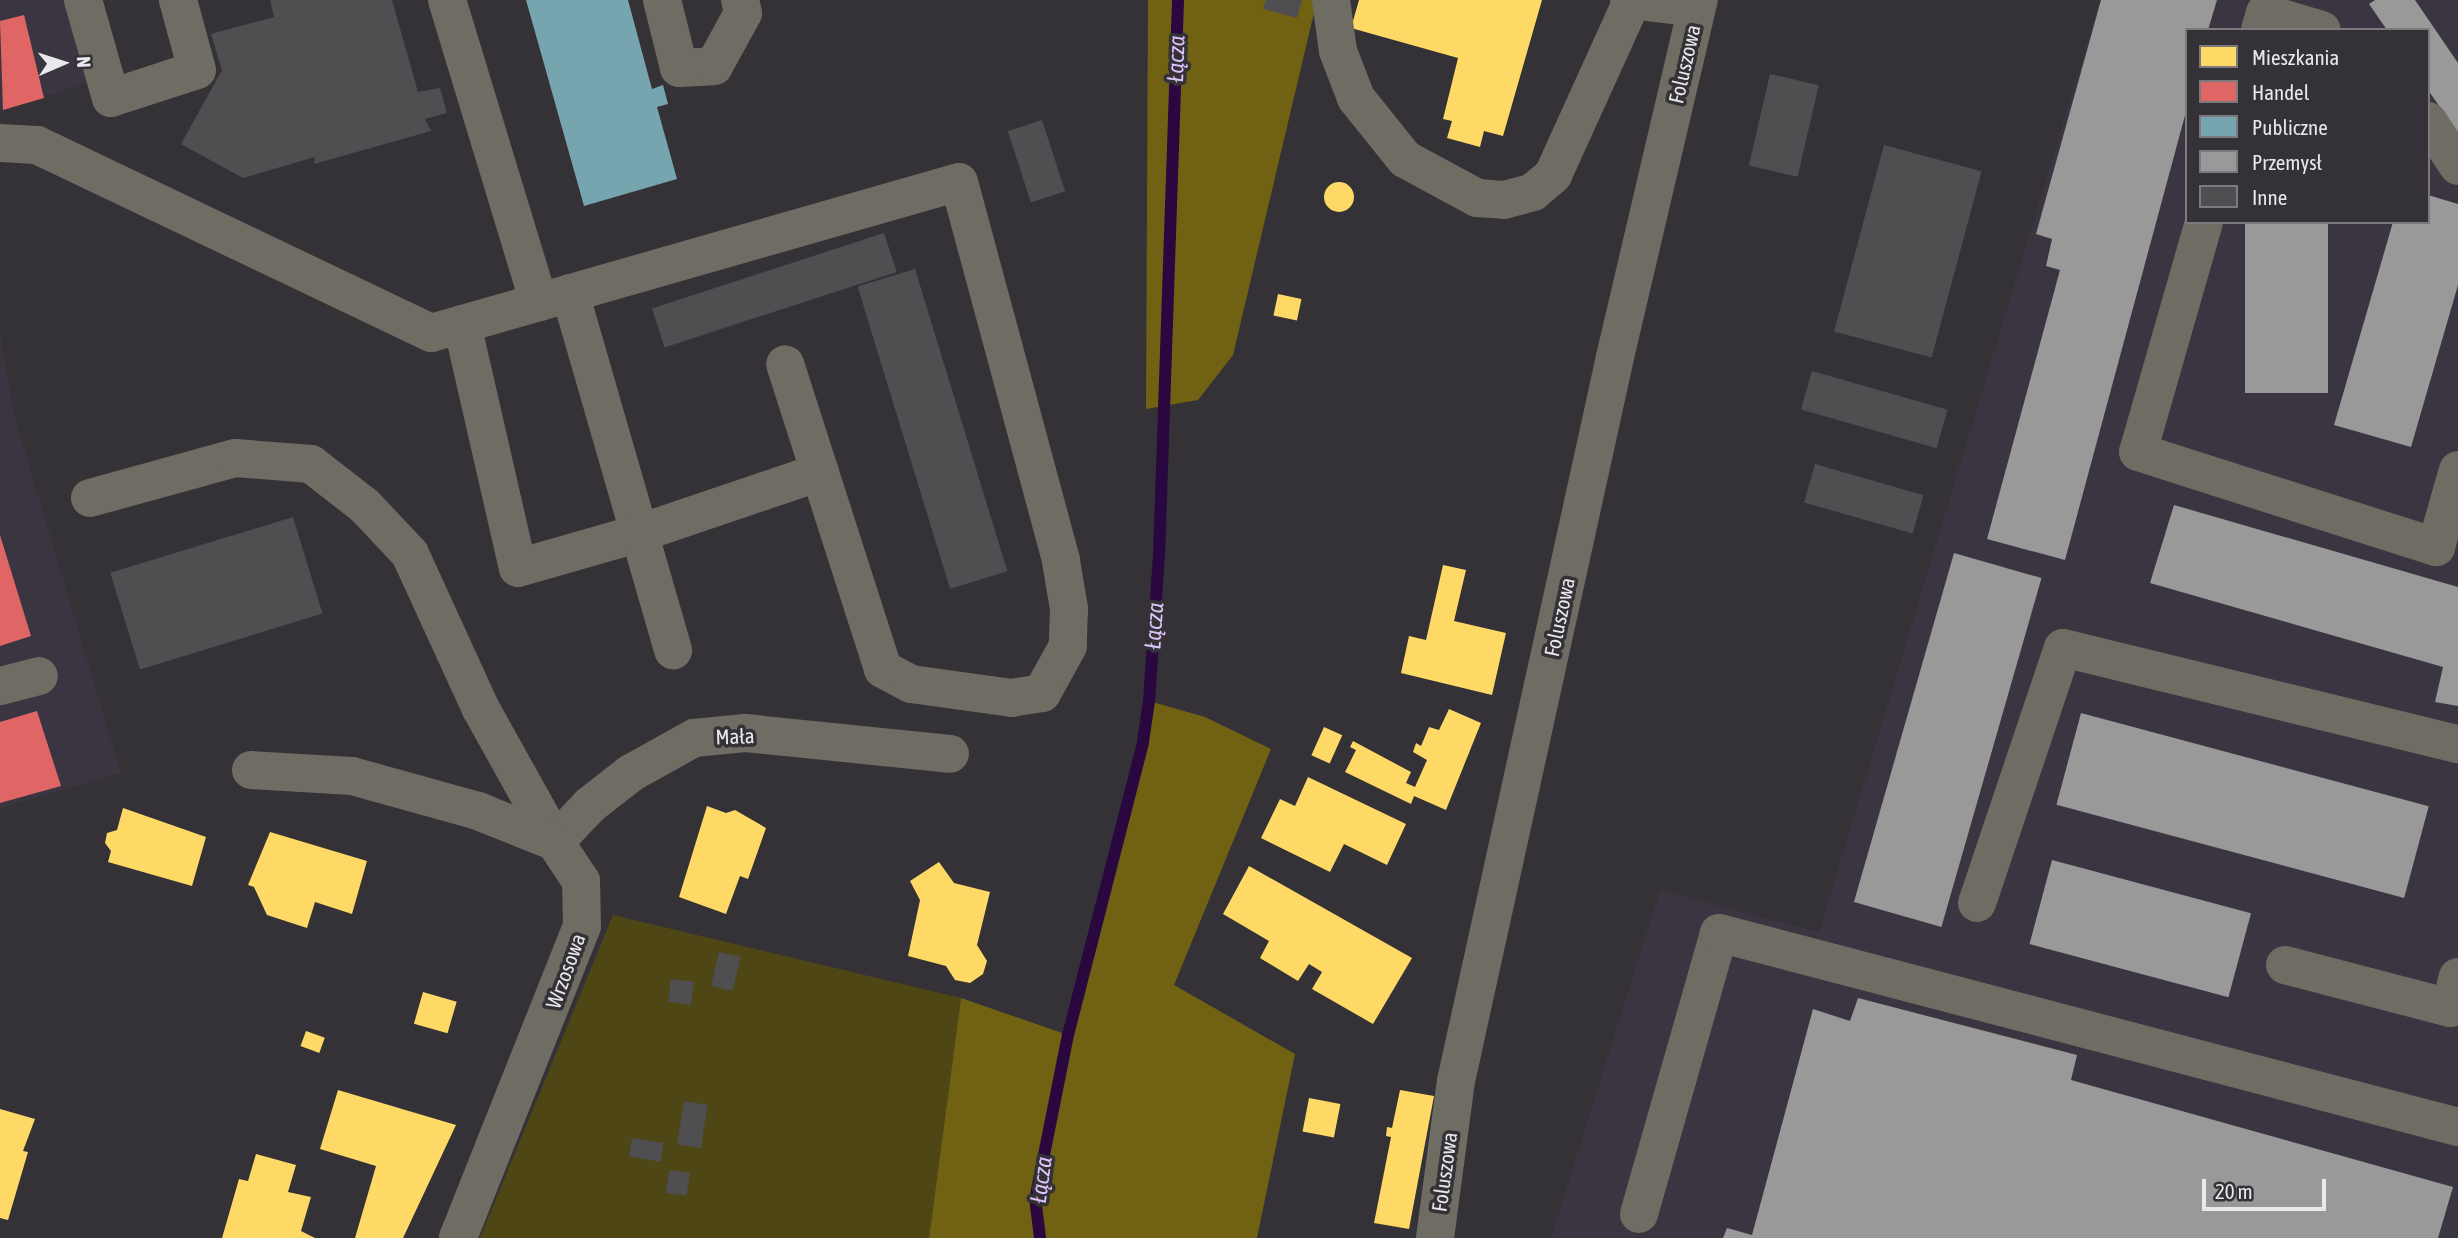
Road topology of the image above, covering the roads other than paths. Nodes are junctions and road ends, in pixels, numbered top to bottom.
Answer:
1 (83, 0) edge
2 (178, 0) edge
3 (447, 0) edge
4 (662, 0) edge
5 (740, 0) edge
6 (1331, 0) edge
7 (1630, 1) edge
8 (1698, 4) edge
9 (2261, 28) edge
10 (2315, 28) edge
11 (2430, 124) edge
12 (0, 144) edge
13 (2458, 166) edge
14 (2203, 224) edge
15 (554, 298) junction
16 (462, 324) junction
17 (785, 364) dead end
18 (2458, 470) edge
19 (820, 472) junction
20 (90, 498) dead end
21 (640, 533) junction
22 (2447, 550) edge
23 (673, 650) dead end
24 (40, 676) dead end
25 (0, 686) edge
26 (2458, 744) edge
27 (950, 754) dead end
28 (251, 770) dead end
29 (555, 842) junction
30 (1978, 903) dead end
31 (2285, 965) dead end
32 (2458, 977) edge
33 (2458, 1127) edge
34 (1639, 1214) dead end
35 (458, 1238) edge
36 (1435, 1238) edge

1 - 2 street
3 - 15 street
4 - 5 street
6 - 7 street
7 - 8 street
8 - 36 street, Foluszowa
9 - 10 street
11 - 13 street
12 - 16 street
14 - 22 street
15 - 16 street
15 - 19 street
15 - 21 street
16 - 21 street
17 - 19 street
18 - 22 street
19 - 21 street
20 - 29 street, Wrzosowa
21 - 23 street
24 - 25 street
26 - 30 street
27 - 29 street, Mała
28 - 29 street
29 - 35 street, Wrzosowa
31 - 32 street
33 - 34 street

